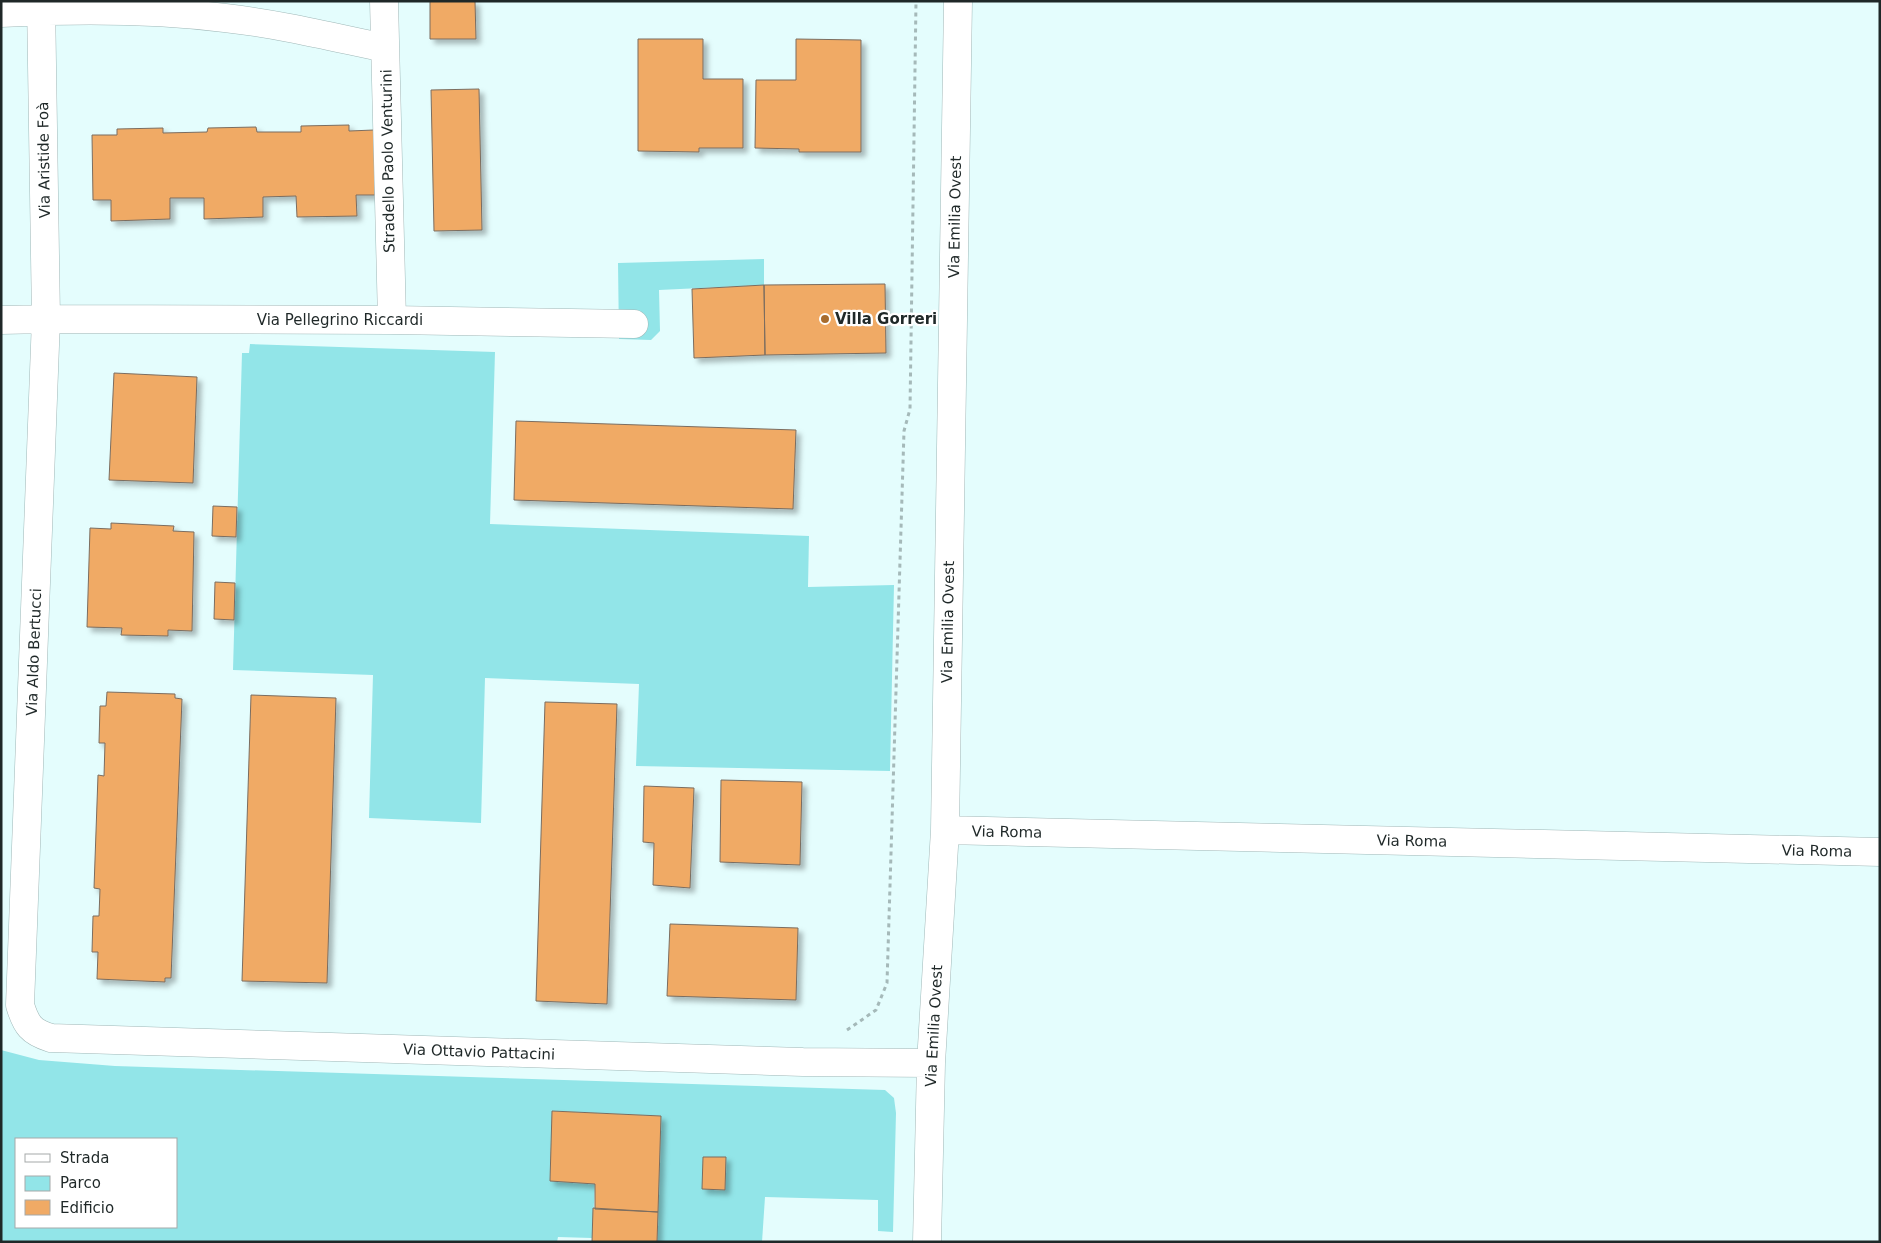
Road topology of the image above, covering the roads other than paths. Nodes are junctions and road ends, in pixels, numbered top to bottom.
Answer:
1 (384, 1) edge
2 (958, 1) edge
3 (41, 6) edge
4 (1, 13) edge
5 (385, 48) junction
6 (46, 319) junction
7 (1, 320) edge
8 (392, 320) junction
9 (634, 324) dead end
10 (945, 830) junction
11 (1880, 852) edge
12 (30, 1028) joint
13 (931, 1063) junction
14 (928, 1242) edge

1 - 5 street, Stradello Paolo Venturini
2 - 10 street, Via Emilia Ovest
3 - 4 street
3 - 5 street
3 - 6 street, Via Aristide Foà
5 - 8 street, Stradello Paolo Venturini
6 - 7 street
6 - 8 street, Via Pellegrino Riccardi
6 - 12 street, Via Aldo Bertucci
8 - 9 street, Via Pellegrino Riccardi
10 - 11 street, Via Roma
10 - 13 street, Via Emilia Ovest
12 - 13 street, Via Ottavio Pattacini
13 - 14 street, Via Emilia Ovest

